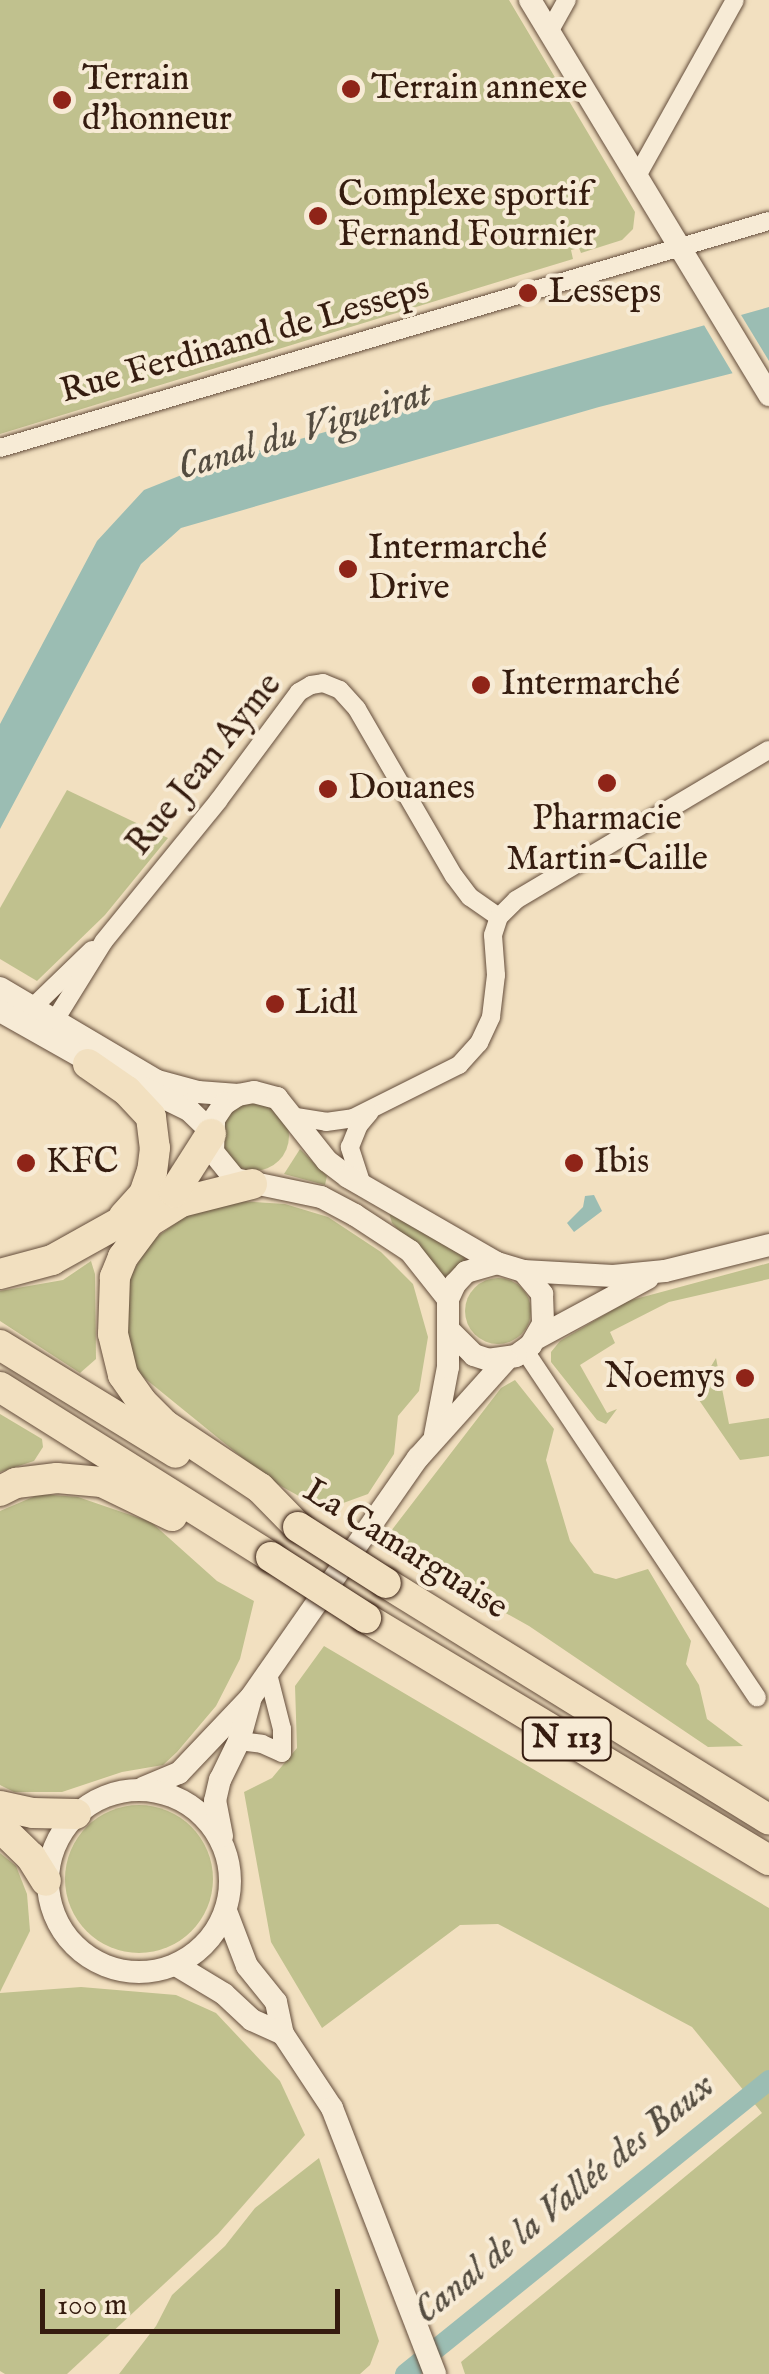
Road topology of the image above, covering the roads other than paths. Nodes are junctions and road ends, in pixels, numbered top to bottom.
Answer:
1 (530, 0) edge
2 (567, 0) edge
3 (735, 0) edge
4 (549, 32) junction
5 (637, 176) junction
6 (769, 221) edge
7 (682, 248) junction
8 (764, 386) edge
9 (0, 448) edge
10 (769, 750) edge
11 (498, 917) junction
12 (104, 941) junction
13 (0, 988) edge
14 (33, 1006) junction
15 (0, 1011) edge
16 (55, 1020) junction
17 (88, 1064) junction
18 (238, 1094) junction
19 (370, 1113) junction
20 (296, 1117) junction
21 (211, 1133) junction
22 (252, 1184) junction
23 (362, 1186) junction
24 (107, 1232) junction
25 (769, 1245) edge
26 (497, 1263) junction
27 (523, 1271) junction
28 (665, 1271) junction
29 (0, 1274) edge
30 (448, 1299) junction
31 (451, 1332) junction
32 (0, 1345) edge
33 (522, 1350) junction
34 (0, 1388) edge
35 (435, 1436) junction
36 (0, 1491) edge
37 (298, 1528) junction
38 (271, 1558) junction
39 (268, 1674) junction
40 (251, 1697) junction
41 (757, 1698) dead end
42 (239, 1741) junction
43 (139, 1789) junction
44 (0, 1806) edge
45 (76, 1814) junction
46 (769, 1820) edge
47 (0, 1827) edge
48 (223, 1844) junction
49 (769, 1860) edge
50 (46, 1880) junction
51 (226, 1911) junction
52 (176, 1965) junction
53 (283, 2034) junction
54 (435, 2374) edge

1 - 4 main road
2 - 4 street
3 - 5 street
4 - 5 main road
5 - 7 main road
6 - 7 street, Rue Ferdinand de Lesseps
7 - 8 main road
7 - 9 street, Rue Ferdinand de Lesseps
10 - 11 street
11 - 12 street, Rue Jean Ayme
11 - 19 street
12 - 14 street, Rue Jean Ayme
12 - 16 street, Rue Jean Ayme
13 - 14 main road
14 - 16 main road
15 - 17 main road
16 - 18 main road
17 - 21 main road
17 - 24 highway
18 - 20 main road
18 - 21 main road
19 - 20 street
19 - 23 street
20 - 23 main road
21 - 22 main road
21 - 24 highway
22 - 30 main road
22 - 37 highway
23 - 26 main road
24 - 29 highway
25 - 28 main road
26 - 27 main road
26 - 30 main road
27 - 28 main road
27 - 33 main road
28 - 33 main road
30 - 31 main road
31 - 33 main road
31 - 35 main road
32 - 37 highway, La Camarguaise / N 113
33 - 35 main road
33 - 41 street
34 - 38 highway, N 113
35 - 39 main road
36 - 38 highway
37 - 46 highway, La Camarguaise / N 113, bridge
38 - 49 highway, N 113, bridge
39 - 40 main road
39 - 42 street
40 - 42 main road
40 - 43 main road
42 - 48 main road
43 - 45 main road
43 - 48 main road
44 - 45 highway
45 - 50 main road
47 - 50 highway
48 - 51 main road
50 - 52 main road
51 - 52 main road
51 - 53 main road
52 - 53 main road
53 - 54 main road

